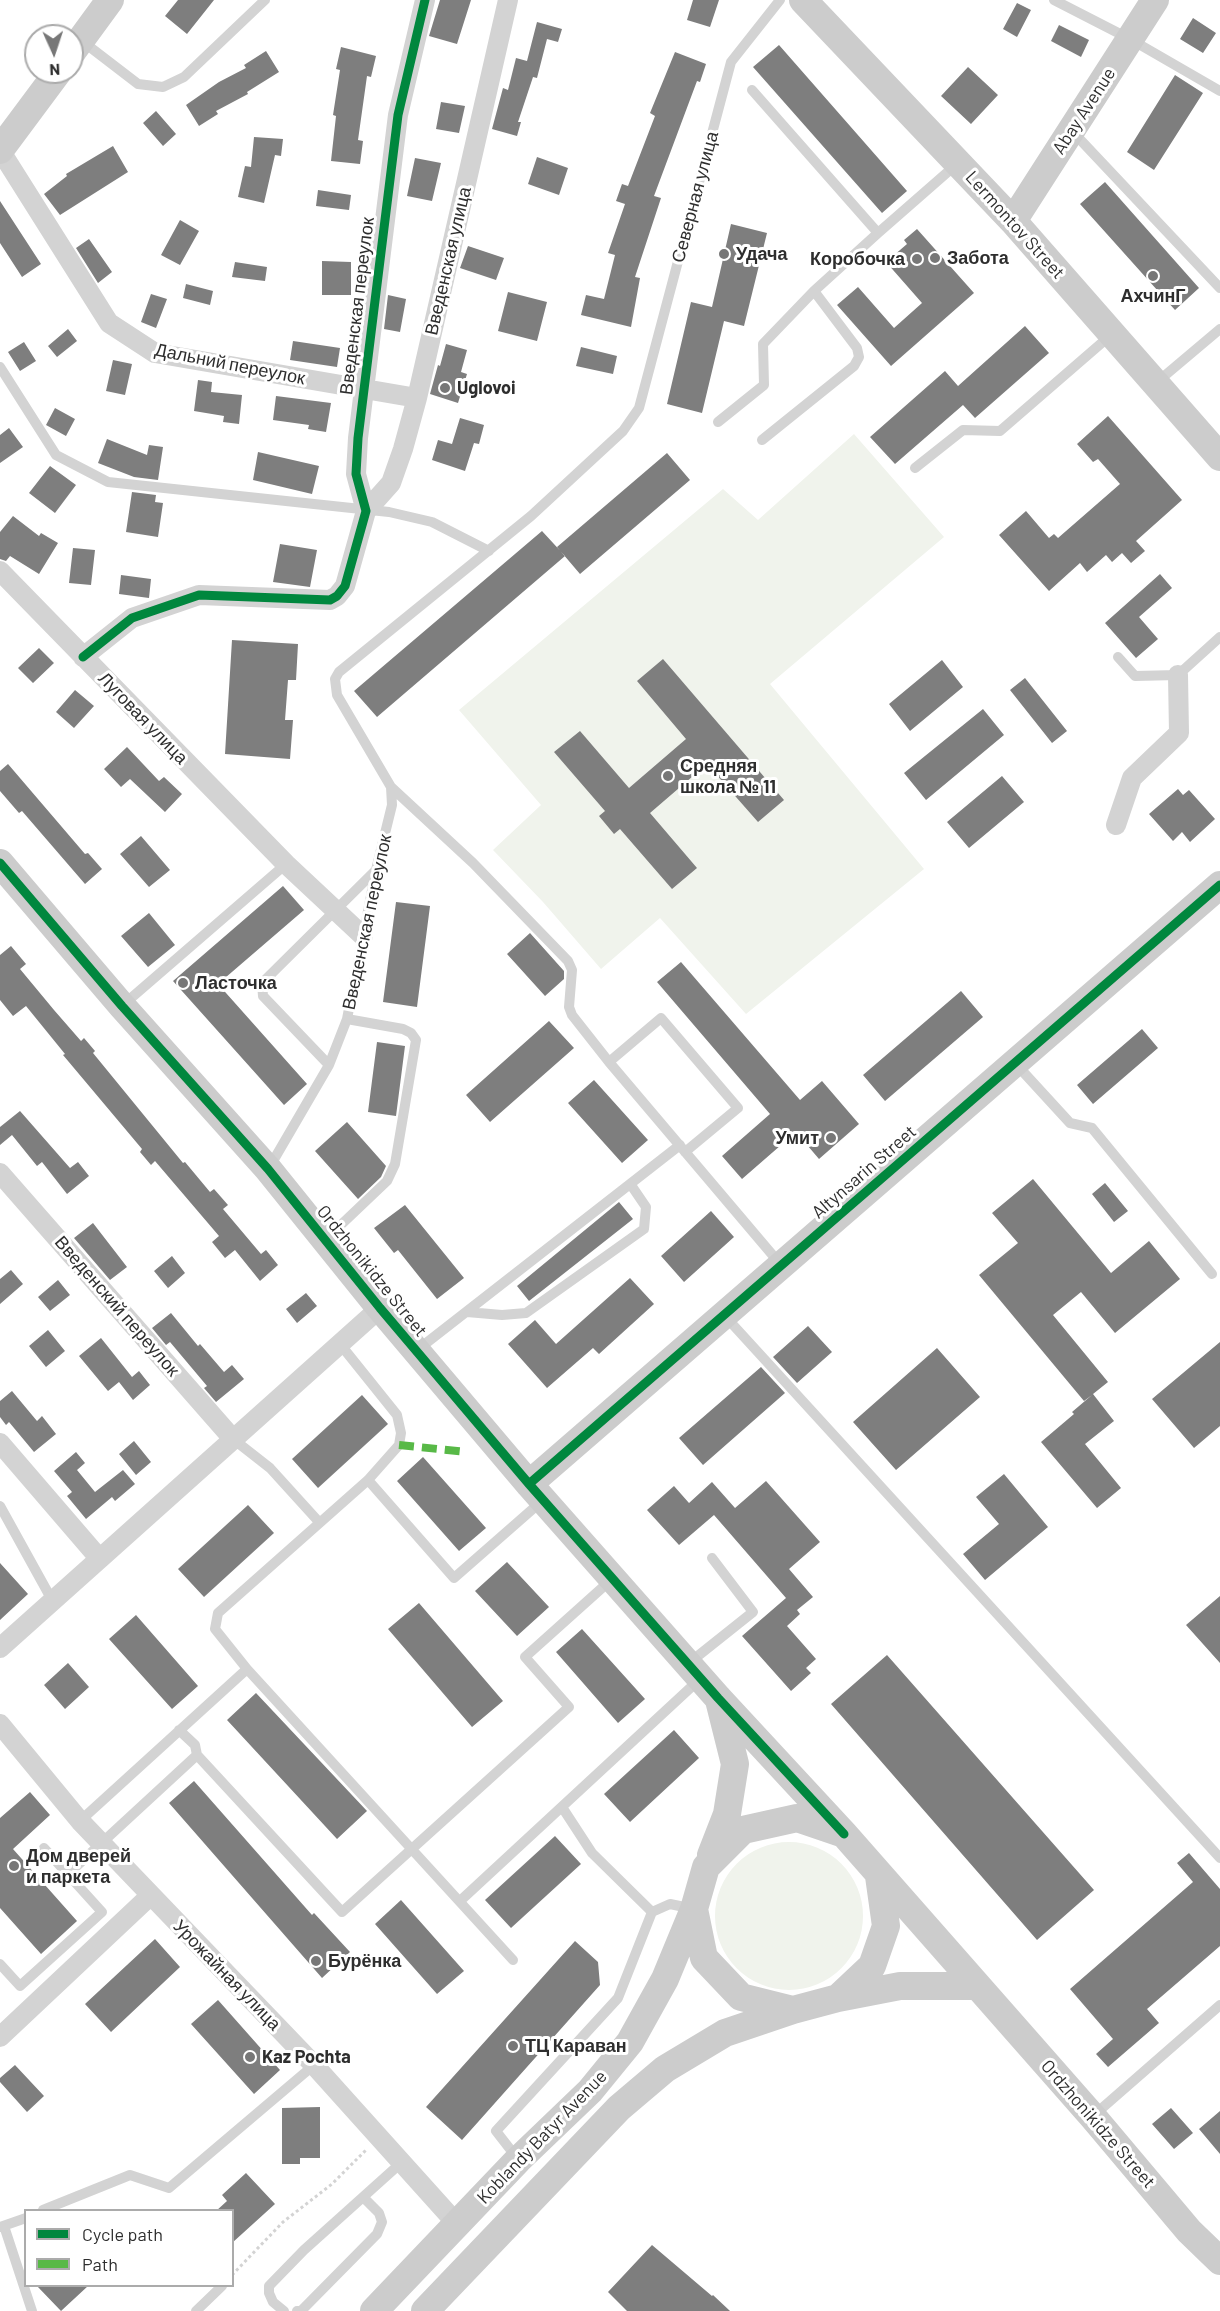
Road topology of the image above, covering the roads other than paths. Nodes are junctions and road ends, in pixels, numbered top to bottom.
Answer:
1 (110, 0) edge
2 (265, 0) edge
3 (425, 0) edge
4 (508, 0) edge
5 (780, 0) edge
6 (803, 0) edge
7 (1054, 0) edge
8 (1155, 0) edge
9 (84, 35) edge
10 (1130, 39) junction
11 (84, 51) edge
12 (48, 84) edge
13 (752, 90) dead end
14 (1220, 91) edge
15 (1072, 130) junction
16 (0, 150) edge
17 (958, 163) junction
18 (1013, 221) junction
19 (878, 232) junction
20 (1220, 288) edge
21 (814, 291) junction
22 (1220, 329) edge
23 (1112, 334) junction
24 (0, 367) edge
25 (1156, 384) junction
26 (363, 388) junction
27 (417, 398) junction
28 (718, 422) dead end
29 (762, 440) dead end
30 (1220, 457) edge
31 (915, 468) dead end
32 (366, 511) junction
33 (489, 551) junction
34 (0, 571) edge
35 (1220, 637) edge
36 (83, 657) junction
37 (1118, 657) dead end
38 (1178, 675) junction
39 (391, 787) junction
40 (1116, 825) dead end
41 (0, 863) edge
42 (286, 864) junction
43 (376, 870) junction
44 (1220, 885) edge
45 (334, 909) junction
46 (363, 936) junction
47 (122, 1006) junction
48 (347, 1019) junction
49 (609, 1062) junction
50 (1015, 1063) junction
51 (329, 1065) junction
52 (682, 1149) junction
53 (268, 1170) junction
54 (0, 1173) edge
55 (631, 1185) junction
56 (325, 1240) junction
57 (781, 1265) junction
58 (1212, 1274) dead end
59 (380, 1308) junction
60 (467, 1312) junction
61 (723, 1315) junction
62 (340, 1344) junction
63 (416, 1352) junction
64 (233, 1439) junction
65 (0, 1443) edge
66 (368, 1479) junction
67 (536, 1492) junction
68 (0, 1506) edge
69 (320, 1522) junction
70 (99, 1558) junction
71 (712, 1558) dead end
72 (613, 1578) junction
73 (52, 1600) junction
74 (0, 1648) edge
75 (247, 1669) junction
76 (702, 1680) junction
77 (0, 1724) edge
78 (179, 1730) junction
79 (197, 1755) junction
80 (562, 1806) junction
81 (80, 1821) junction
82 (844, 1834) junction
83 (102, 1843) junction
84 (44, 1848) dead end
85 (412, 1849) junction
86 (1220, 1858) edge
87 (706, 1867) junction
88 (68, 1874) junction
89 (879, 1876) junction
90 (151, 1895) junction
91 (460, 1901) junction
92 (694, 1909) junction
93 (652, 1912) junction
94 (513, 1959) dead end
95 (0, 1964) edge
96 (976, 1986) junction
97 (838, 1998) junction
98 (1220, 2005) edge
99 (793, 2010) junction
100 (0, 2037) edge
101 (314, 2065) junction
102 (1093, 2116) junction
103 (518, 2160) junction
104 (402, 2162) junction
105 (364, 2198) junction
106 (48, 2209) edge
107 (24, 2219) edge
108 (457, 2224) junction
109 (2, 2227) edge
110 (1220, 2261) edge
111 (221, 2287) edge
112 (32, 2311) edge
113 (195, 2311) edge
114 (284, 2311) edge
115 (297, 2311) edge
116 (374, 2311) edge
117 (425, 2311) edge

1 - 9 street
2 - 11 lane
3 - 26 street, Введенская переулок
4 - 27 street, Введенская улица
5 - 33 lane, Северная улица
6 - 17 street, Lermontov Street
7 - 10 lane
8 - 10 street, Abay Avenue
10 - 14 lane
10 - 15 street, Abay Avenue
12 - 16 street
13 - 19 lane
15 - 18 street, Abay Avenue
15 - 20 lane
16 - 26 street, Дальний переулок
17 - 18 street, Lermontov Street
17 - 19 lane
18 - 23 street, Lermontov Street
19 - 21 lane
21 - 28 lane
21 - 29 lane
22 - 25 lane
23 - 25 street, Lermontov Street
23 - 31 lane
24 - 32 lane
25 - 30 street, Lermontov Street
26 - 27 street, Дальний переулок
26 - 32 street, Введенская переулок
27 - 32 street, Введенская улица
32 - 33 lane
32 - 36 street
33 - 39 lane
34 - 36 street, Луговая улица
35 - 38 lane
36 - 42 street, Луговая улица
37 - 38 lane
38 - 40 street
39 - 43 lane, Введенская переулок
39 - 49 lane
41 - 47 street, Ordzhonikidze Street
42 - 45 street, Луговая улица
42 - 47 lane
43 - 45 lane
43 - 46 lane, Введенская переулок
44 - 50 street, Altynsarin Street
45 - 46 street, Луговая улица
45 - 51 lane
46 - 48 lane, Введенская переулок
47 - 53 street, Ordzhonikidze Street
48 - 51 lane, Введенская переулок
48 - 56 lane
49 - 52 lane
49 - 52 lane
50 - 57 street, Altynsarin Street
50 - 58 lane
51 - 53 lane, Введенская переулок
52 - 55 lane
52 - 57 lane
53 - 56 street, Ordzhonikidze Street
54 - 64 street, Введенский переулок
55 - 60 lane
55 - 60 lane
56 - 59 street, Ordzhonikidze Street
57 - 61 street, Altynsarin Street
59 - 62 street
59 - 63 street, Ordzhonikidze Street
60 - 63 lane
61 - 67 street, Altynsarin Street
61 - 86 lane
62 - 64 street
62 - 66 lane
63 - 67 street, Ordzhonikidze Street
64 - 69 lane
64 - 70 street
65 - 70 street
66 - 67 lane
66 - 69 lane
67 - 72 street, Ordzhonikidze Street
68 - 73 lane
69 - 75 lane
70 - 73 street
71 - 76 lane
72 - 76 street, Ordzhonikidze Street
72 - 85 lane
73 - 74 street
75 - 78 lane
75 - 85 lane
76 - 80 lane
76 - 82 street, Ordzhonikidze Street
76 - 87 street
77 - 81 street, Урожайная улица
78 - 79 lane
78 - 81 lane
79 - 83 lane
79 - 85 lane
80 - 91 lane
80 - 93 lane
81 - 83 street, Урожайная улица
82 - 87 street
82 - 89 street
83 - 88 lane
83 - 90 street, Урожайная улица
84 - 88 lane
85 - 91 lane
87 - 92 street
88 - 95 lane
89 - 96 street, Ordzhonikidze Street
89 - 97 street
90 - 100 street
90 - 101 street, Урожайная улица
91 - 94 lane
92 - 93 lane
92 - 99 street
92 - 103 street, Koblandy Batyr Avenue
93 - 103 lane
96 - 97 street
96 - 102 street, Ordzhonikidze Street
97 - 99 street
98 - 102 lane
99 - 117 street, Koblandy Batyr Avenue
101 - 104 street, Урожайная улица
101 - 106 lane
102 - 110 street, Ordzhonikidze Street
103 - 108 street, Koblandy Batyr Avenue
104 - 105 lane
104 - 108 street, Урожайная улица
105 - 114 lane
105 - 115 lane
107 - 109 lane
108 - 116 street, Koblandy Batyr Avenue
109 - 112 lane
111 - 113 lane

